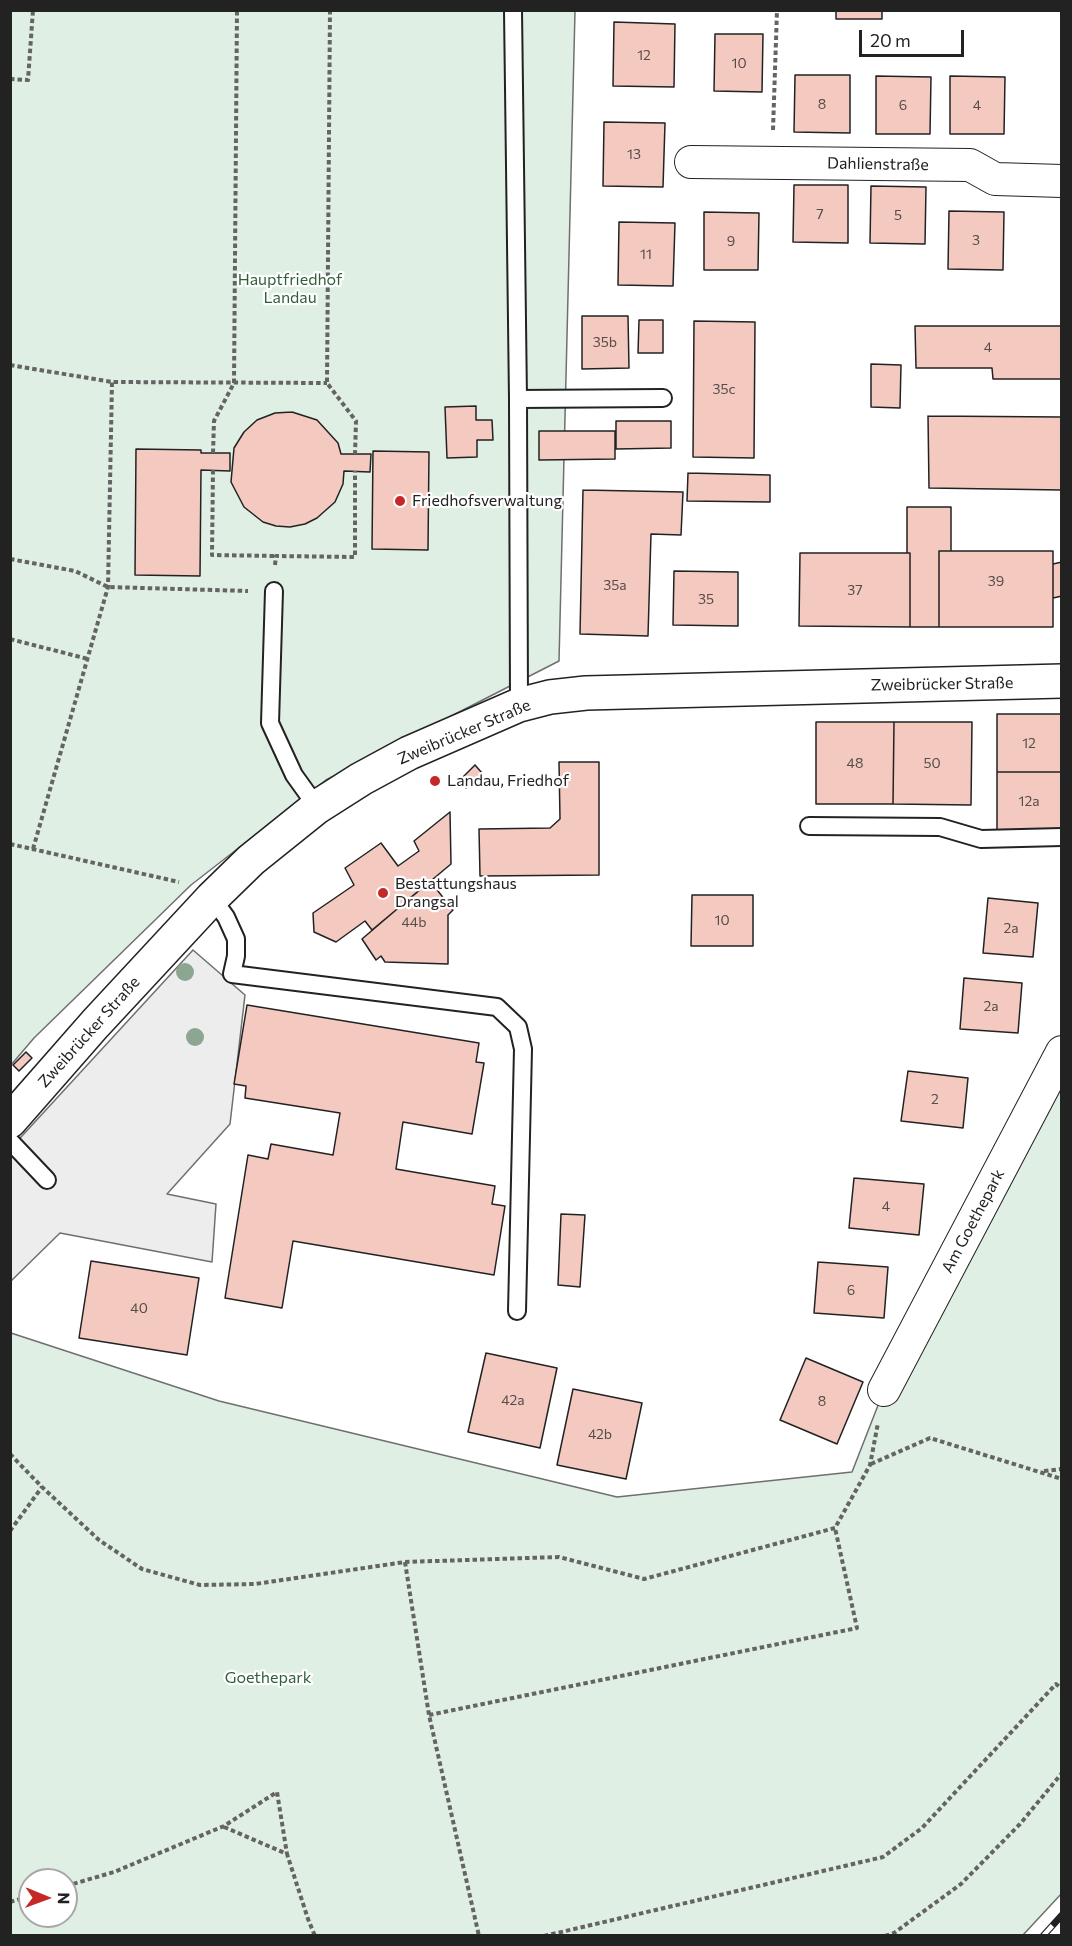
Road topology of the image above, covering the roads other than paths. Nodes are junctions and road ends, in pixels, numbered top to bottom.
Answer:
1 (513, 10) edge
2 (691, 162) dead end
3 (1062, 181) edge
4 (663, 398) dead end
5 (518, 399) junction
6 (274, 591) road end
7 (1062, 681) edge
8 (519, 705) junction
9 (317, 807) junction
10 (809, 826) dead end
11 (1062, 837) edge
12 (212, 898) junction
13 (1062, 1052) edge
14 (10, 1121) edge
15 (10, 1141) edge
16 (48, 1180) dead end
17 (517, 1311) dead end
18 (884, 1390) road end

1 - 5 lane
2 - 3 street, Dahlienstraße
4 - 5 lane
5 - 8 lane
6 - 9 lane
7 - 8 street, Zweibrücker Straße
8 - 9 street, Zweibrücker Straße
9 - 12 street, Zweibrücker Straße
10 - 11 lane
12 - 14 street, Zweibrücker Straße
12 - 17 lane
13 - 18 street, Am Goethepark
15 - 16 lane

